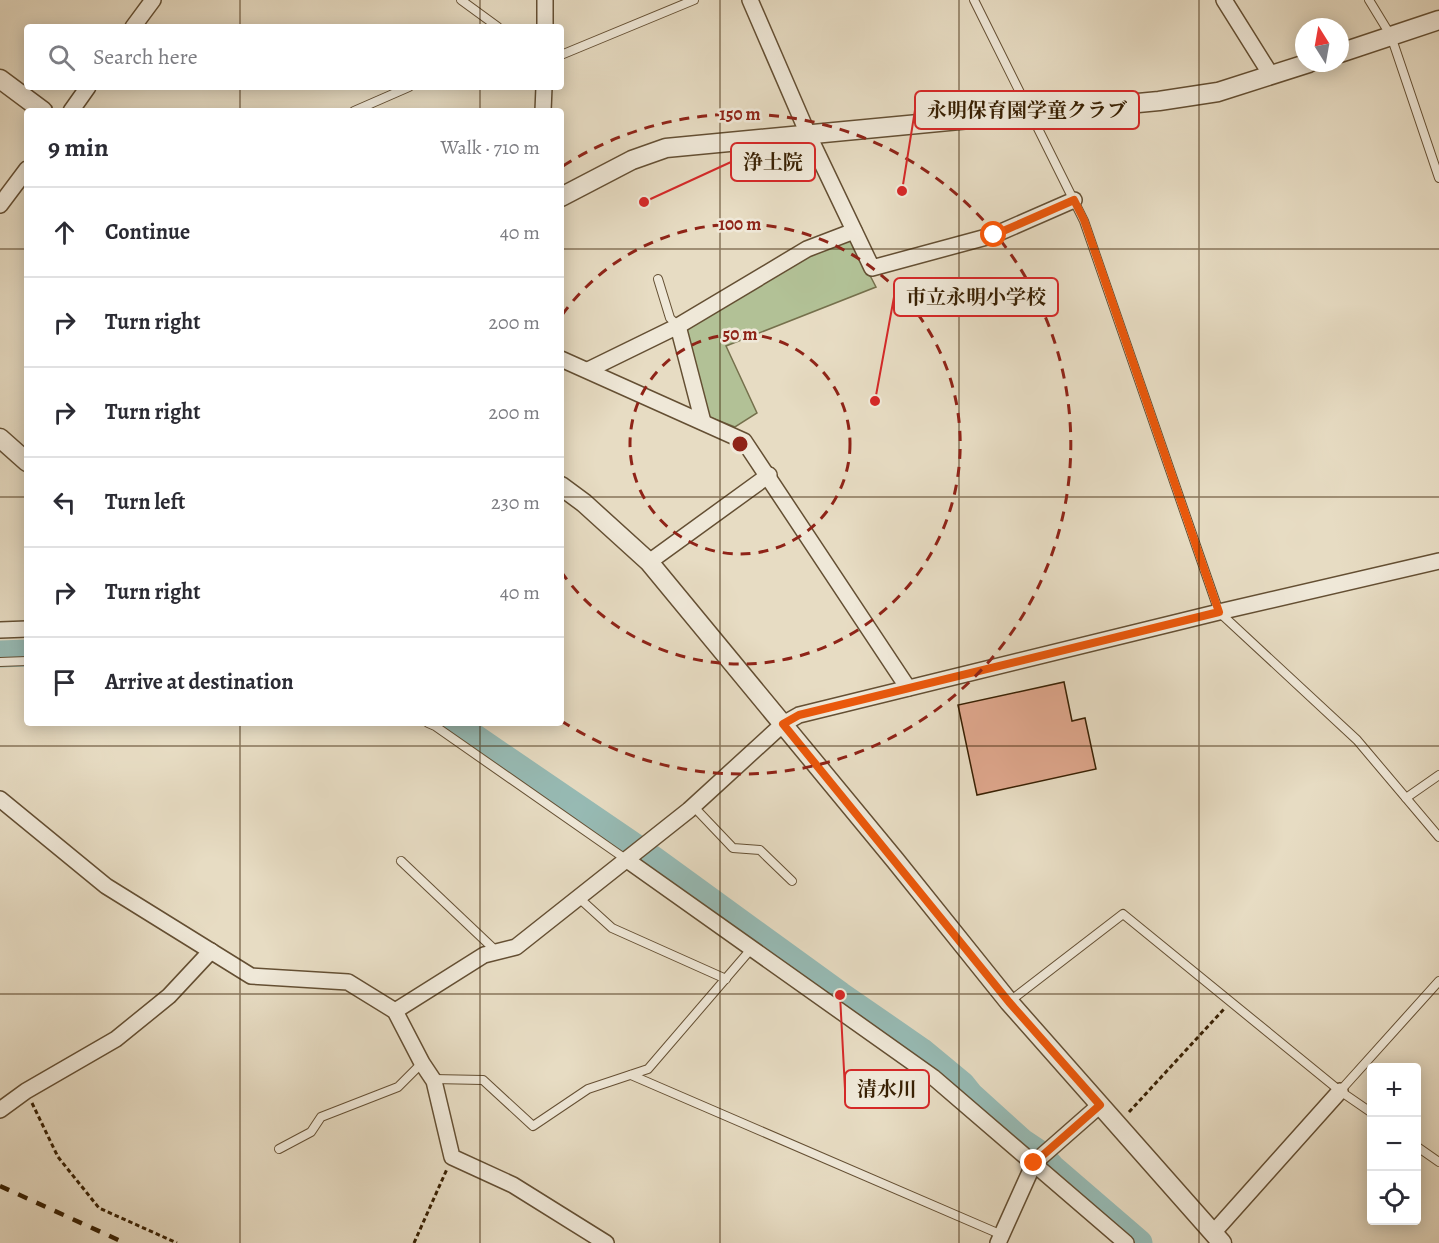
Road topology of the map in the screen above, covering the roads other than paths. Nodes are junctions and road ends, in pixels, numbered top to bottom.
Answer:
1 (153, 0) edge
2 (461, 0) edge
3 (545, 0) edge
4 (694, 0) edge
5 (750, 0) edge
6 (974, 0) edge
7 (1224, 0) edge
8 (1369, 0) edge
9 (1439, 20) edge
10 (135, 24) edge
11 (494, 24) edge
12 (545, 24) edge
13 (1391, 36) junction
14 (1349, 50) edge
15 (564, 54) edge
16 (1295, 67) edge
17 (1271, 75) junction
18 (0, 79) edge
19 (86, 90) edge
20 (402, 90) edge
21 (544, 90) edge
22 (39, 108) edge
23 (72, 108) edge
24 (361, 108) edge
25 (543, 108) edge
26 (1032, 113) junction
27 (808, 134) junction
28 (24, 173) edge
29 (1439, 178) edge
30 (564, 195) edge
31 (1074, 200) junction
32 (0, 205) edge
33 (854, 231) junction
34 (658, 279) dead end
35 (678, 326) junction
36 (564, 360) edge
37 (588, 370) junction
38 (703, 422) junction
39 (0, 438) edge
40 (24, 459) edge
41 (769, 475) junction
42 (564, 488) edge
43 (1439, 561) edge
44 (649, 562) junction
45 (1219, 612) junction
46 (24, 629) edge
47 (0, 630) edge
48 (24, 661) edge
49 (0, 662) edge
50 (908, 688) junction
51 (783, 724) junction
52 (435, 726) edge
53 (1439, 775) edge
54 (1406, 798) junction
55 (0, 799) edge
56 (693, 806) junction
57 (1439, 837) edge
58 (627, 860) junction
59 (401, 861) dead end
60 (792, 881) dead end
61 (579, 898) junction
62 (752, 948) junction
63 (211, 951) junction
64 (497, 952) junction
65 (726, 979) junction
66 (1439, 981) edge
67 (1009, 1002) junction
68 (395, 1011) junction
69 (422, 1063) junction
70 (631, 1075) junction
71 (433, 1079) junction
72 (1340, 1090) junction
73 (1100, 1105) junction
74 (0, 1110) edge
75 (1367, 1110) edge
76 (279, 1149) dead end
77 (1421, 1149) edge
78 (1439, 1162) edge
79 (1034, 1163) junction
80 (1218, 1238) edge
81 (1000, 1239) edge
82 (606, 1243) edge
83 (1126, 1243) edge

1 - 10 street
2 - 11 lane
3 - 12 street
4 - 15 lane
5 - 27 street
6 - 26 lane
7 - 17 street
8 - 13 lane
9 - 13 street
13 - 14 street
13 - 29 lane
16 - 17 street
17 - 26 street
18 - 22 street
19 - 23 street
20 - 24 lane
21 - 25 street
26 - 27 street
26 - 31 lane
27 - 30 street
27 - 33 street
28 - 32 street
31 - 33 street
31 - 45 lane
33 - 35 street
34 - 35 lane
35 - 37 street
35 - 38 street
36 - 37 street
37 - 38 street
38 - 41 street
39 - 40 street
41 - 44 street
41 - 50 street
42 - 44 street
43 - 45 street
44 - 51 street
45 - 50 street
45 - 54 lane
46 - 47 street
48 - 49 lane
50 - 51 street
51 - 56 street
51 - 67 street
52 - 58 lane
53 - 54 lane
54 - 57 lane
55 - 63 street
56 - 58 street
56 - 60 lane
58 - 61 street
58 - 62 street
59 - 64 lane
61 - 64 street
61 - 65 lane
62 - 65 lane
62 - 79 street
63 - 68 street
63 - 74 street
64 - 68 street
65 - 70 lane
66 - 72 lane
67 - 72 lane
67 - 73 street
68 - 69 street
69 - 71 street
69 - 76 lane
70 - 71 lane
70 - 81 lane
71 - 82 street
72 - 75 lane
72 - 80 street
73 - 79 street
73 - 80 street
77 - 78 lane
79 - 81 street
79 - 83 street

